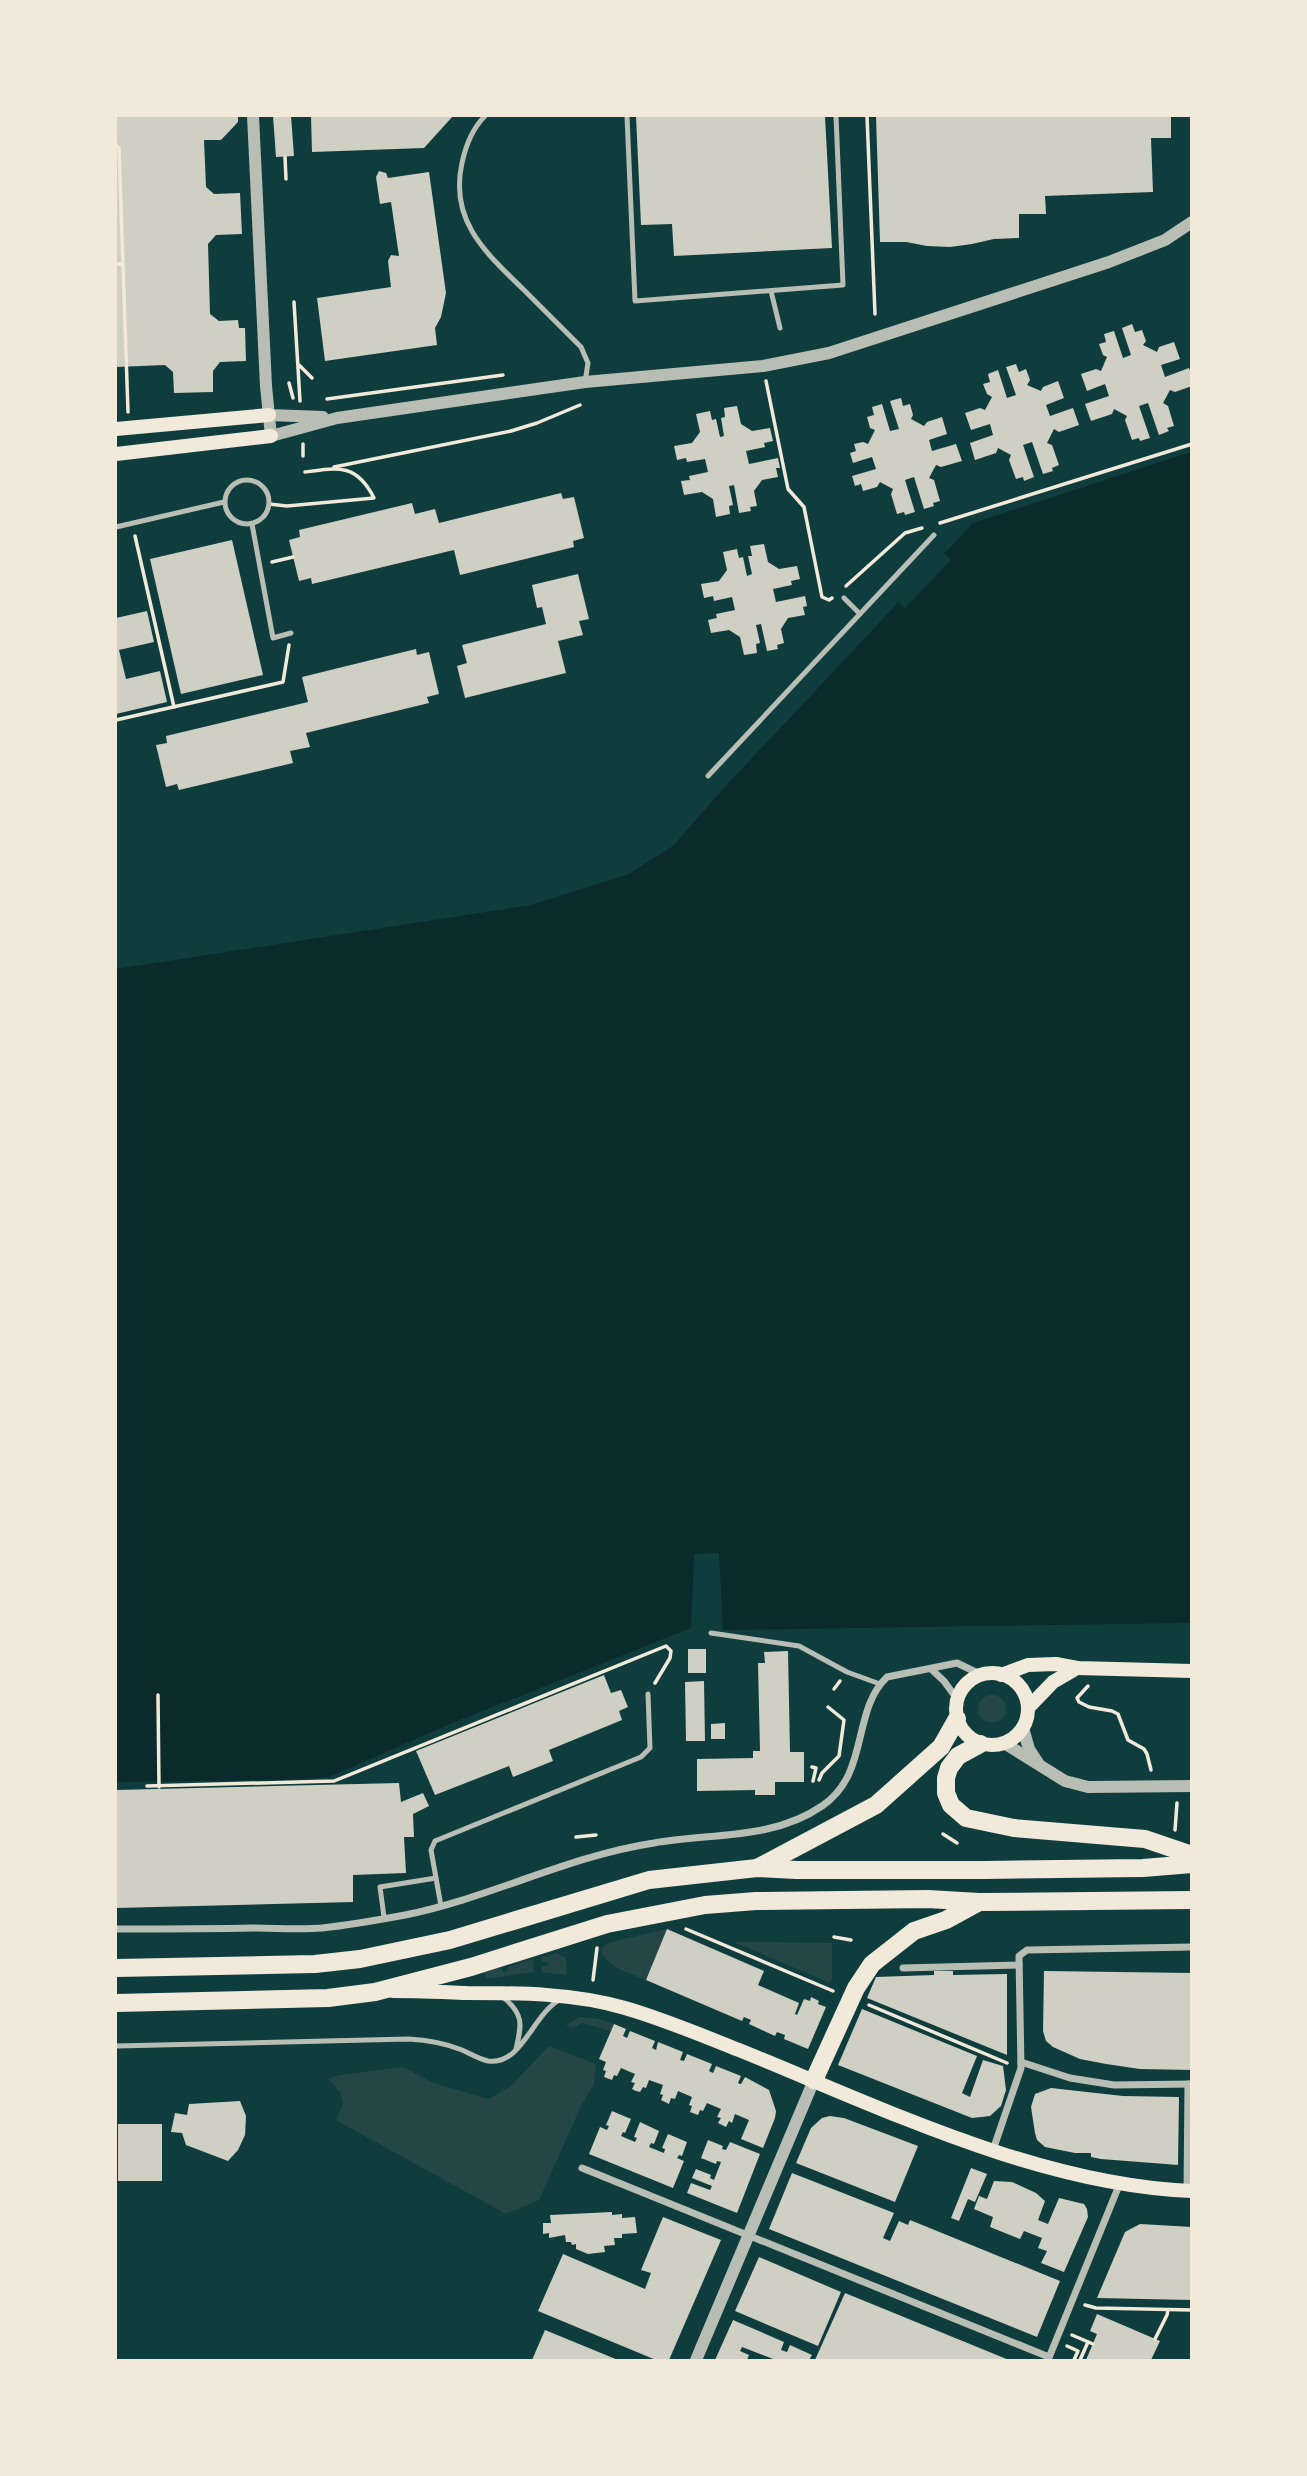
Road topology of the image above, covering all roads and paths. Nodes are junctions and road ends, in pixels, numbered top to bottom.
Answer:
1 (253, 116) edge
2 (485, 116) edge
3 (627, 116) edge
4 (836, 116) edge
5 (867, 116) edge
6 (116, 145) edge
7 (285, 157) dead end
8 (286, 178) dead end
9 (1192, 222) edge
10 (116, 264) edge
11 (123, 264) junction
12 (771, 291) junction
13 (294, 302) dead end
14 (875, 314) dead end
15 (780, 328) dead end
16 (507, 374) dead end
17 (312, 378) dead end
18 (766, 381) dead end
19 (585, 382) junction
20 (289, 383) dead end
21 (317, 401) dead end
22 (303, 403) dead end
23 (580, 404) dead end
24 (128, 414) dead end
25 (269, 415) junction
26 (337, 418) junction
27 (116, 429) edge
28 (271, 436) junction
29 (1192, 444) edge
30 (116, 454) edge
31 (334, 467) junction
32 (305, 472) dead end
33 (224, 502) junction
34 (269, 504) junction
35 (132, 524) junction
36 (252, 524) junction
37 (116, 527) edge
38 (934, 535) dead end
39 (844, 589) dead end
40 (836, 596) dead end
41 (844, 598) dead end
42 (860, 614) junction
43 (291, 633) joint
44 (174, 707) junction
45 (116, 720) edge
46 (708, 776) dead end
47 (711, 1633) dead end
48 (1077, 1668) junction
49 (931, 1670) junction
50 (1192, 1671) edge
51 (982, 1675) junction
52 (1001, 1675) junction
53 (880, 1684) junction
54 (1088, 1686) dead end
55 (648, 1694) joint
56 (158, 1695) dead end
57 (957, 1699) junction
58 (828, 1707) dead end
59 (1028, 1709) junction
60 (957, 1719) junction
61 (1023, 1728) junction
62 (1004, 1743) junction
63 (980, 1744) junction
64 (1038, 1763) junction
65 (814, 1768) dead end
66 (1151, 1770) dead end
67 (147, 1786) dead end
68 (1192, 1786) edge
69 (159, 1787) junction
70 (1177, 1804) dead end
71 (1169, 1822) dead end
72 (1175, 1823) junction
73 (1175, 1832) dead end
74 (943, 1834) dead end
75 (596, 1835) dead end
76 (576, 1837) dead end
77 (957, 1843) dead end
78 (1192, 1855) edge
79 (1192, 1864) edge
80 (757, 1868) junction
81 (436, 1878) junction
82 (1192, 1900) edge
83 (979, 1902) junction
84 (441, 1906) junction
85 (384, 1917) junction
86 (676, 1925) dead end
87 (116, 1929) edge
88 (834, 1937) dead end
89 (851, 1940) dead end
90 (602, 1941) dead end
91 (1192, 1947) edge
92 (1020, 1965) junction
93 (116, 1968) edge
94 (903, 1968) dead end
95 (593, 1980) dead end
96 (375, 1992) junction
97 (835, 1992) dead end
98 (499, 1993) junction
99 (567, 1996) junction
100 (859, 2001) dead end
101 (116, 2003) edge
102 (116, 2046) edge
103 (515, 2052) junction
104 (1021, 2062) junction
105 (1012, 2065) dead end
106 (814, 2080) junction
107 (1190, 2084) edge
108 (993, 2150) junction
109 (582, 2168) dead end
110 (1120, 2183) junction
111 (1189, 2191) edge
112 (748, 2237) junction
113 (1083, 2304) dead end
114 (1192, 2310) edge
115 (1168, 2312) junction
116 (1070, 2335) dead end
117 (1155, 2339) dead end
118 (1066, 2346) dead end
119 (1049, 2359) edge
120 (696, 2361) edge
121 (1074, 2361) edge
122 (1080, 2361) edge

1 - 25 street
2 - 19 lane
3 - 12 lane
4 - 12 lane
5 - 14 path
6 - 11 path
7 - 8 path
9 - 19 street
10 - 11 path
11 - 24 path
12 - 15 lane
13 - 17 path
16 - 21 path
18 - 40 path
19 - 26 street
20 - 22 path
23 - 31 path
25 - 26 street
25 - 27 main road
25 - 28 street
26 - 28 street
28 - 30 main road
29 - 39 path
31 - 32 path
31 - 34 path
33 - 34 lane
33 - 35 lane
33 - 36 lane
34 - 36 lane
35 - 37 lane
35 - 44 path
36 - 43 lane
38 - 42 lane
41 - 42 lane
42 - 46 lane
43 - 44 path
44 - 45 path
47 - 53 lane
48 - 50 main road
48 - 52 main road
48 - 59 main road
49 - 51 street
49 - 53 street
49 - 57 street
51 - 52 main road
51 - 57 main road
52 - 59 main road
53 - 84 street
54 - 66 path
55 - 69 path
55 - 81 lane
56 - 69 path
57 - 60 main road
58 - 65 path
59 - 61 main road
60 - 63 main road
60 - 80 main road
61 - 62 main road
61 - 64 street
62 - 63 main road
62 - 64 street
63 - 78 main road
64 - 68 street
67 - 69 path
70 - 72 path
71 - 72 path
72 - 73 path
74 - 77 path
75 - 76 path
79 - 80 main road
80 - 93 main road
81 - 84 lane
81 - 85 lane
82 - 83 main road
83 - 96 main road
83 - 106 main road
84 - 85 street
85 - 87 street
86 - 97 path
88 - 89 path
90 - 95 path
91 - 92 street
92 - 94 street
92 - 104 street
96 - 98 main road
96 - 101 main road
98 - 99 main road
98 - 103 lane
99 - 103 lane
99 - 106 main road
100 - 105 path
102 - 103 lane
104 - 107 street
104 - 108 street
106 - 108 main road
106 - 112 street
107 - 111 street
108 - 110 main road
109 - 112 street
110 - 111 main road
110 - 119 street
112 - 119 street
112 - 120 street
113 - 115 path
114 - 115 path
115 - 117 path
116 - 122 path
118 - 121 path

